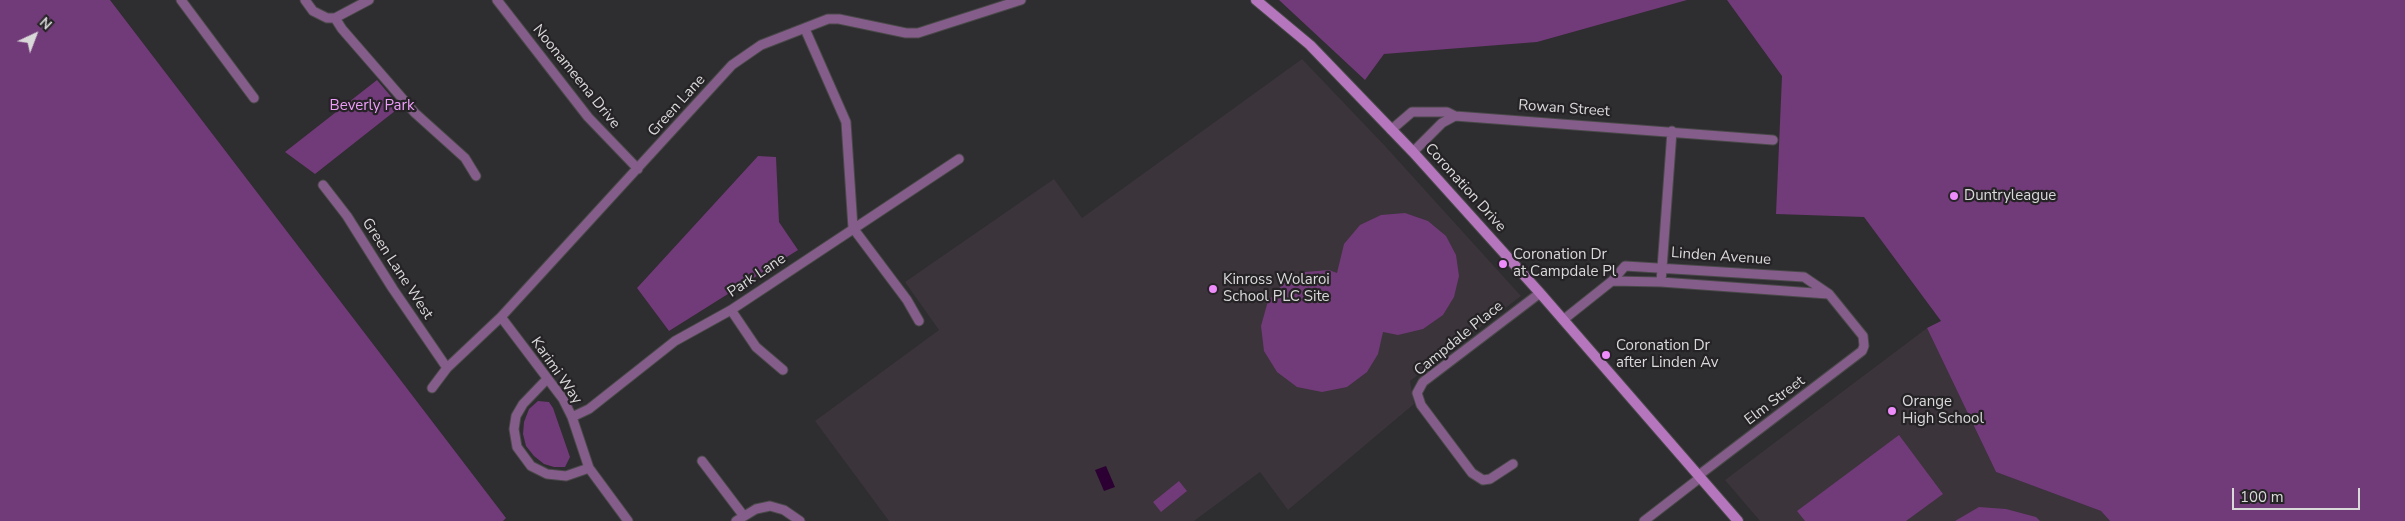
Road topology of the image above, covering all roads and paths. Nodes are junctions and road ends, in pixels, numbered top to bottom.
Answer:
1 (181, 0) edge
2 (305, 0) edge
3 (369, 0) edge
4 (497, 0) edge
5 (1021, 0) edge
6 (1256, 0) edge
7 (335, 18) junction
8 (805, 29) junction
9 (254, 98) dead end
10 (1455, 116) junction
11 (1391, 130) junction
12 (1672, 130) junction
13 (1773, 140) dead end
14 (1412, 152) junction
15 (959, 159) dead end
16 (638, 169) junction
17 (476, 176) dead end
18 (323, 185) dead end
19 (853, 228) junction
20 (1662, 267) junction
21 (1612, 281) junction
22 (1661, 282) junction
23 (1540, 293) junction
24 (1829, 294) junction
25 (731, 310) junction
26 (501, 317) junction
27 (1563, 320) junction
28 (919, 321) dead end
29 (1864, 346) joint
30 (446, 368) junction
31 (783, 370) dead end
32 (548, 380) junction
33 (432, 388) dead end
34 (572, 417) junction
35 (702, 461) dead end
36 (1513, 464) dead end
37 (589, 468) junction
38 (1700, 476) junction
39 (740, 518) edge
40 (628, 521) edge
41 (800, 521) edge
42 (1644, 521) edge
43 (1738, 521) edge

1 - 9 street
2 - 7 street
3 - 7 street
4 - 16 street, Noonameena Drive
5 - 8 street, Green Lane
6 - 11 main road, Coronation Drive
7 - 17 street
8 - 16 street, Green Lane
8 - 19 street
10 - 11 street, Rowan Street
10 - 12 street, Rowan Street
10 - 14 street
11 - 14 main road, Coronation Drive
12 - 13 street, Rowan Street
12 - 20 street
14 - 23 main road, Coronation Drive
15 - 19 street, Park Lane
16 - 26 street, Green Lane
18 - 30 street, Green Lane West
19 - 25 street, Park Lane
19 - 28 street
20 - 21 street, Linden Avenue
20 - 22 street
20 - 24 street, Linden Avenue
21 - 22 street, Linden Avenue
21 - 27 street, Linden Avenue
22 - 24 street, Linden Avenue
23 - 27 main road, Coronation Drive
23 - 36 street, Campdale Place
24 - 29 street, Linden Avenue
25 - 31 street
25 - 34 street, Park Lane
26 - 30 street, Green Lane
26 - 32 street, Karimi Way
27 - 38 main road, Coronation Drive
29 - 38 street, Elm Street
30 - 33 street, Green Lane
32 - 34 street, Karimi Way
32 - 37 street
34 - 37 street, Karimi Way
35 - 39 street
37 - 40 street, Karimi Way
38 - 42 street, Elm Street
38 - 43 main road, Coronation Drive
39 - 41 street

